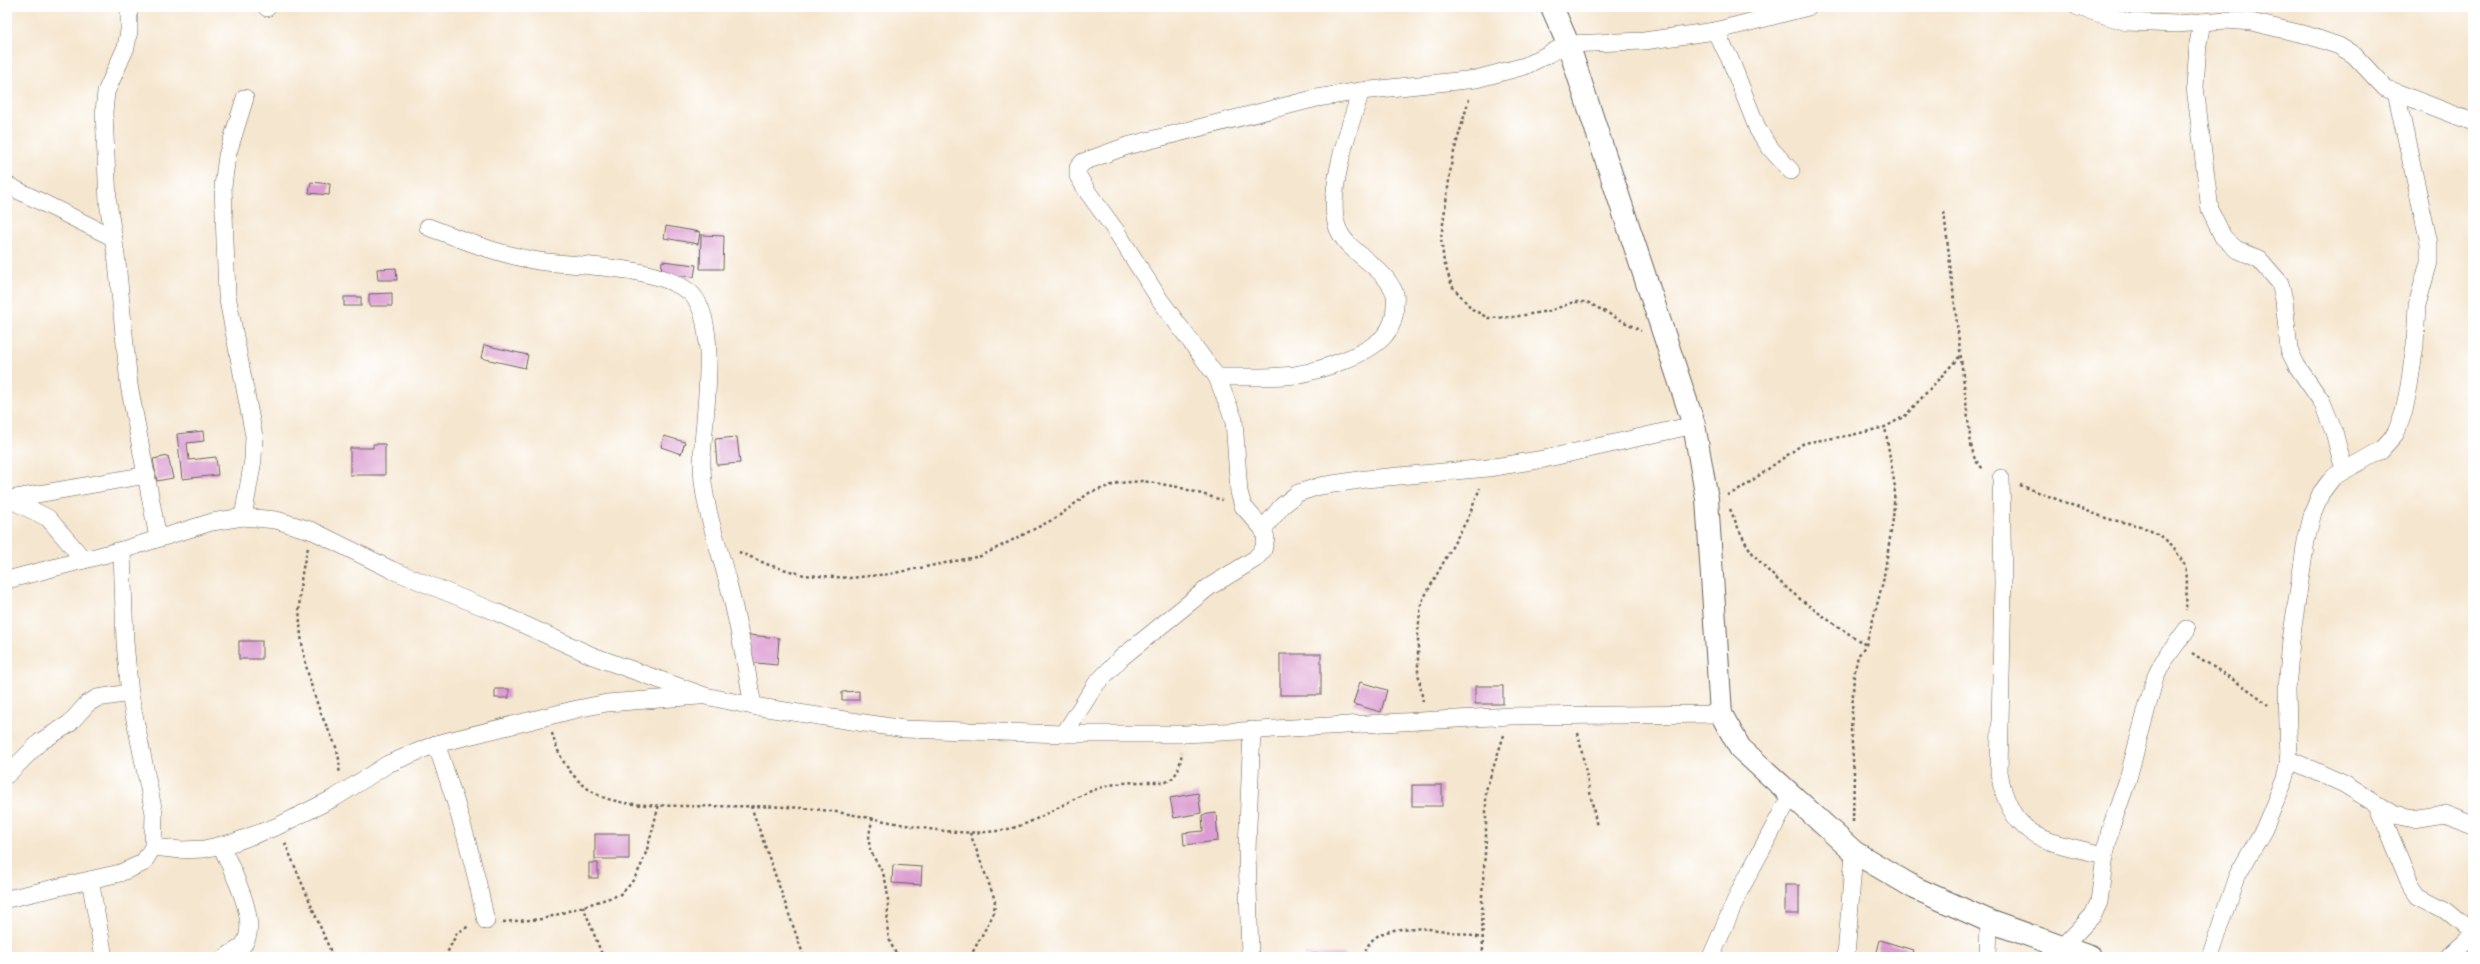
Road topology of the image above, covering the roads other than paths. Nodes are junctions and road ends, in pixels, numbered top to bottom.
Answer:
1 (128, 7) edge
2 (1552, 7) edge
3 (1808, 7) edge
4 (2078, 7) edge
5 (2202, 22) junction
6 (1716, 31) junction
7 (1568, 44) junction
8 (1361, 91) junction
9 (2396, 92) junction
10 (245, 98) dead end
11 (2473, 122) edge
12 (1791, 171) dead end
13 (7, 185) edge
14 (428, 227) dead end
15 (114, 238) junction
16 (1216, 377) junction
17 (1694, 425) junction
18 (2344, 470) junction
19 (147, 475) junction
20 (2001, 478) road end
21 (8, 499) edge
22 (243, 517) junction
23 (1263, 529) junction
24 (158, 538) junction
25 (122, 550) junction
26 (84, 560) junction
27 (7, 580) edge
28 (2186, 629) road end
29 (130, 693) junction
30 (705, 696) junction
31 (753, 706) junction
32 (1721, 714) junction
33 (1252, 730) junction
34 (1064, 734) junction
35 (436, 744) junction
36 (2288, 759) junction
37 (7, 775) edge
38 (1791, 795) junction
39 (2378, 806) junction
40 (2473, 825) edge
41 (221, 845) junction
42 (154, 847) junction
43 (1854, 852) junction
44 (2105, 855) junction
45 (90, 880) junction
46 (7, 899) edge
47 (486, 921) road end
48 (1988, 921) junction
49 (2473, 934) edge
50 (2078, 953) edge
51 (104, 957) edge
52 (226, 957) edge
53 (1250, 957) edge
54 (1711, 957) edge
55 (1846, 957) edge
56 (1988, 957) edge
57 (2210, 957) edge
58 (2450, 957) edge

1 - 15 street
2 - 7 street
3 - 6 street
4 - 5 street
5 - 9 street
5 - 18 street
6 - 7 street
6 - 12 street
7 - 8 street
7 - 17 street
8 - 16 street
8 - 16 street
9 - 11 street
9 - 18 street
10 - 22 street
13 - 15 street
14 - 31 street
15 - 19 street
16 - 23 street
17 - 23 street
17 - 32 street
18 - 36 street
19 - 21 street
19 - 24 street
20 - 44 street
21 - 26 street
22 - 24 street
22 - 30 street
23 - 34 street
24 - 25 street
25 - 26 street
25 - 29 street
26 - 27 street
28 - 44 street
29 - 37 street
29 - 42 street
30 - 31 street
30 - 35 street
31 - 34 street
32 - 33 street
32 - 38 street
33 - 34 street
33 - 53 street
35 - 41 street
35 - 47 street
36 - 39 street
36 - 57 street
38 - 43 street
38 - 54 street
39 - 40 street
39 - 49 street
41 - 42 street
41 - 52 street
42 - 45 street
43 - 48 street
43 - 55 street
44 - 50 street
45 - 46 street
45 - 51 street
48 - 50 street
48 - 56 street
49 - 58 street

